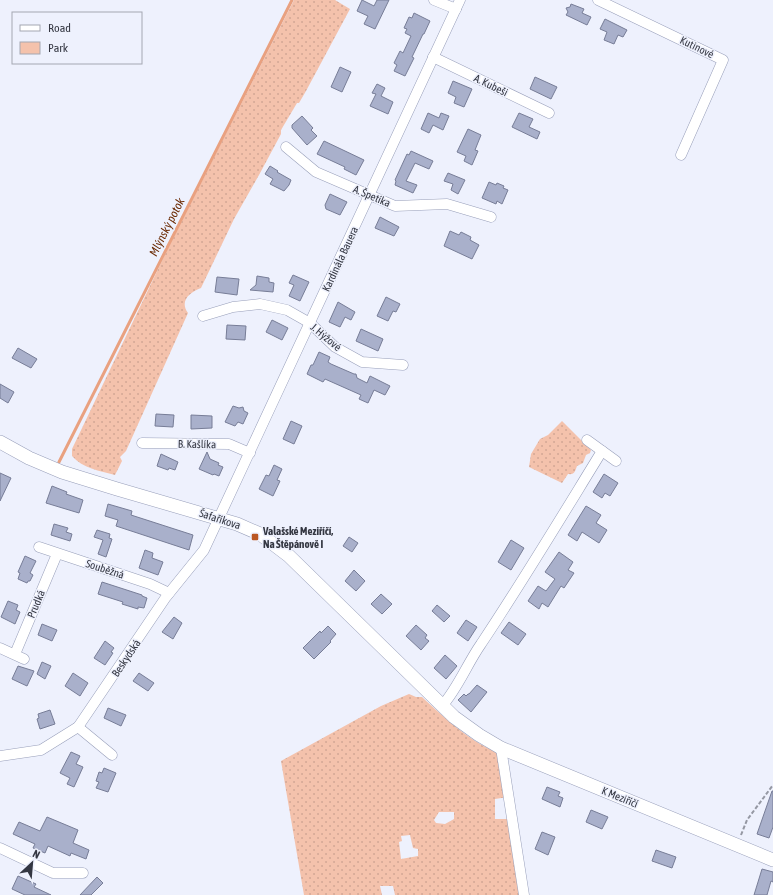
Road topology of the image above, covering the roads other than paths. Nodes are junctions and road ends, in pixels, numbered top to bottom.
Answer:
1 (434, 0) edge
2 (598, 0) edge
3 (458, 5) edge
4 (434, 57) junction
5 (550, 113) dead end
6 (286, 147) dead end
7 (681, 155) dead end
8 (369, 195) junction
9 (491, 217) dead end
10 (203, 316) dead end
11 (310, 323) junction
12 (403, 365) dead end
13 (587, 440) dead end
14 (0, 442) edge
15 (142, 443) dead end
16 (602, 451) junction
17 (250, 453) junction
18 (616, 461) dead end
19 (219, 518) junction
20 (39, 548) dead end
21 (57, 554) junction
22 (169, 593) junction
23 (0, 648) edge
24 (442, 706) junction
25 (78, 727) junction
26 (470, 729) joint
27 (502, 748) junction
28 (112, 755) dead end
29 (0, 756) edge
30 (0, 848) edge
31 (773, 860) edge
32 (83, 873) dead end
33 (524, 895) edge

1 - 3 street
2 - 7 street, Kutinové
3 - 4 street, Kardinála Bauera
4 - 5 street, A. Kubeši
4 - 8 street, Kardinála Bauera
6 - 8 street, A. Špetíka
8 - 9 street, A. Špetíka
8 - 11 street, Kardinála Bauera
10 - 11 street, J. Hýžové
11 - 12 street, J. Hýžové
11 - 17 street, Kardinála Bauera
13 - 16 street
14 - 19 street, Šafaříkova
15 - 17 street, B. Kašlíka
16 - 18 street
16 - 24 street
17 - 19 street, Kardinála Bauera
19 - 22 street, Beskydská
19 - 24 street, Šafaříkova
20 - 21 street, Souběžná
21 - 22 street, Souběžná
21 - 23 street, Prudká
22 - 25 street, Beskydská
24 - 26 street, Šafaříkova
25 - 28 street
25 - 29 street, Beskydská
26 - 27 street, K Meziříčí
27 - 31 street, K Meziříčí
27 - 33 street
30 - 32 street

